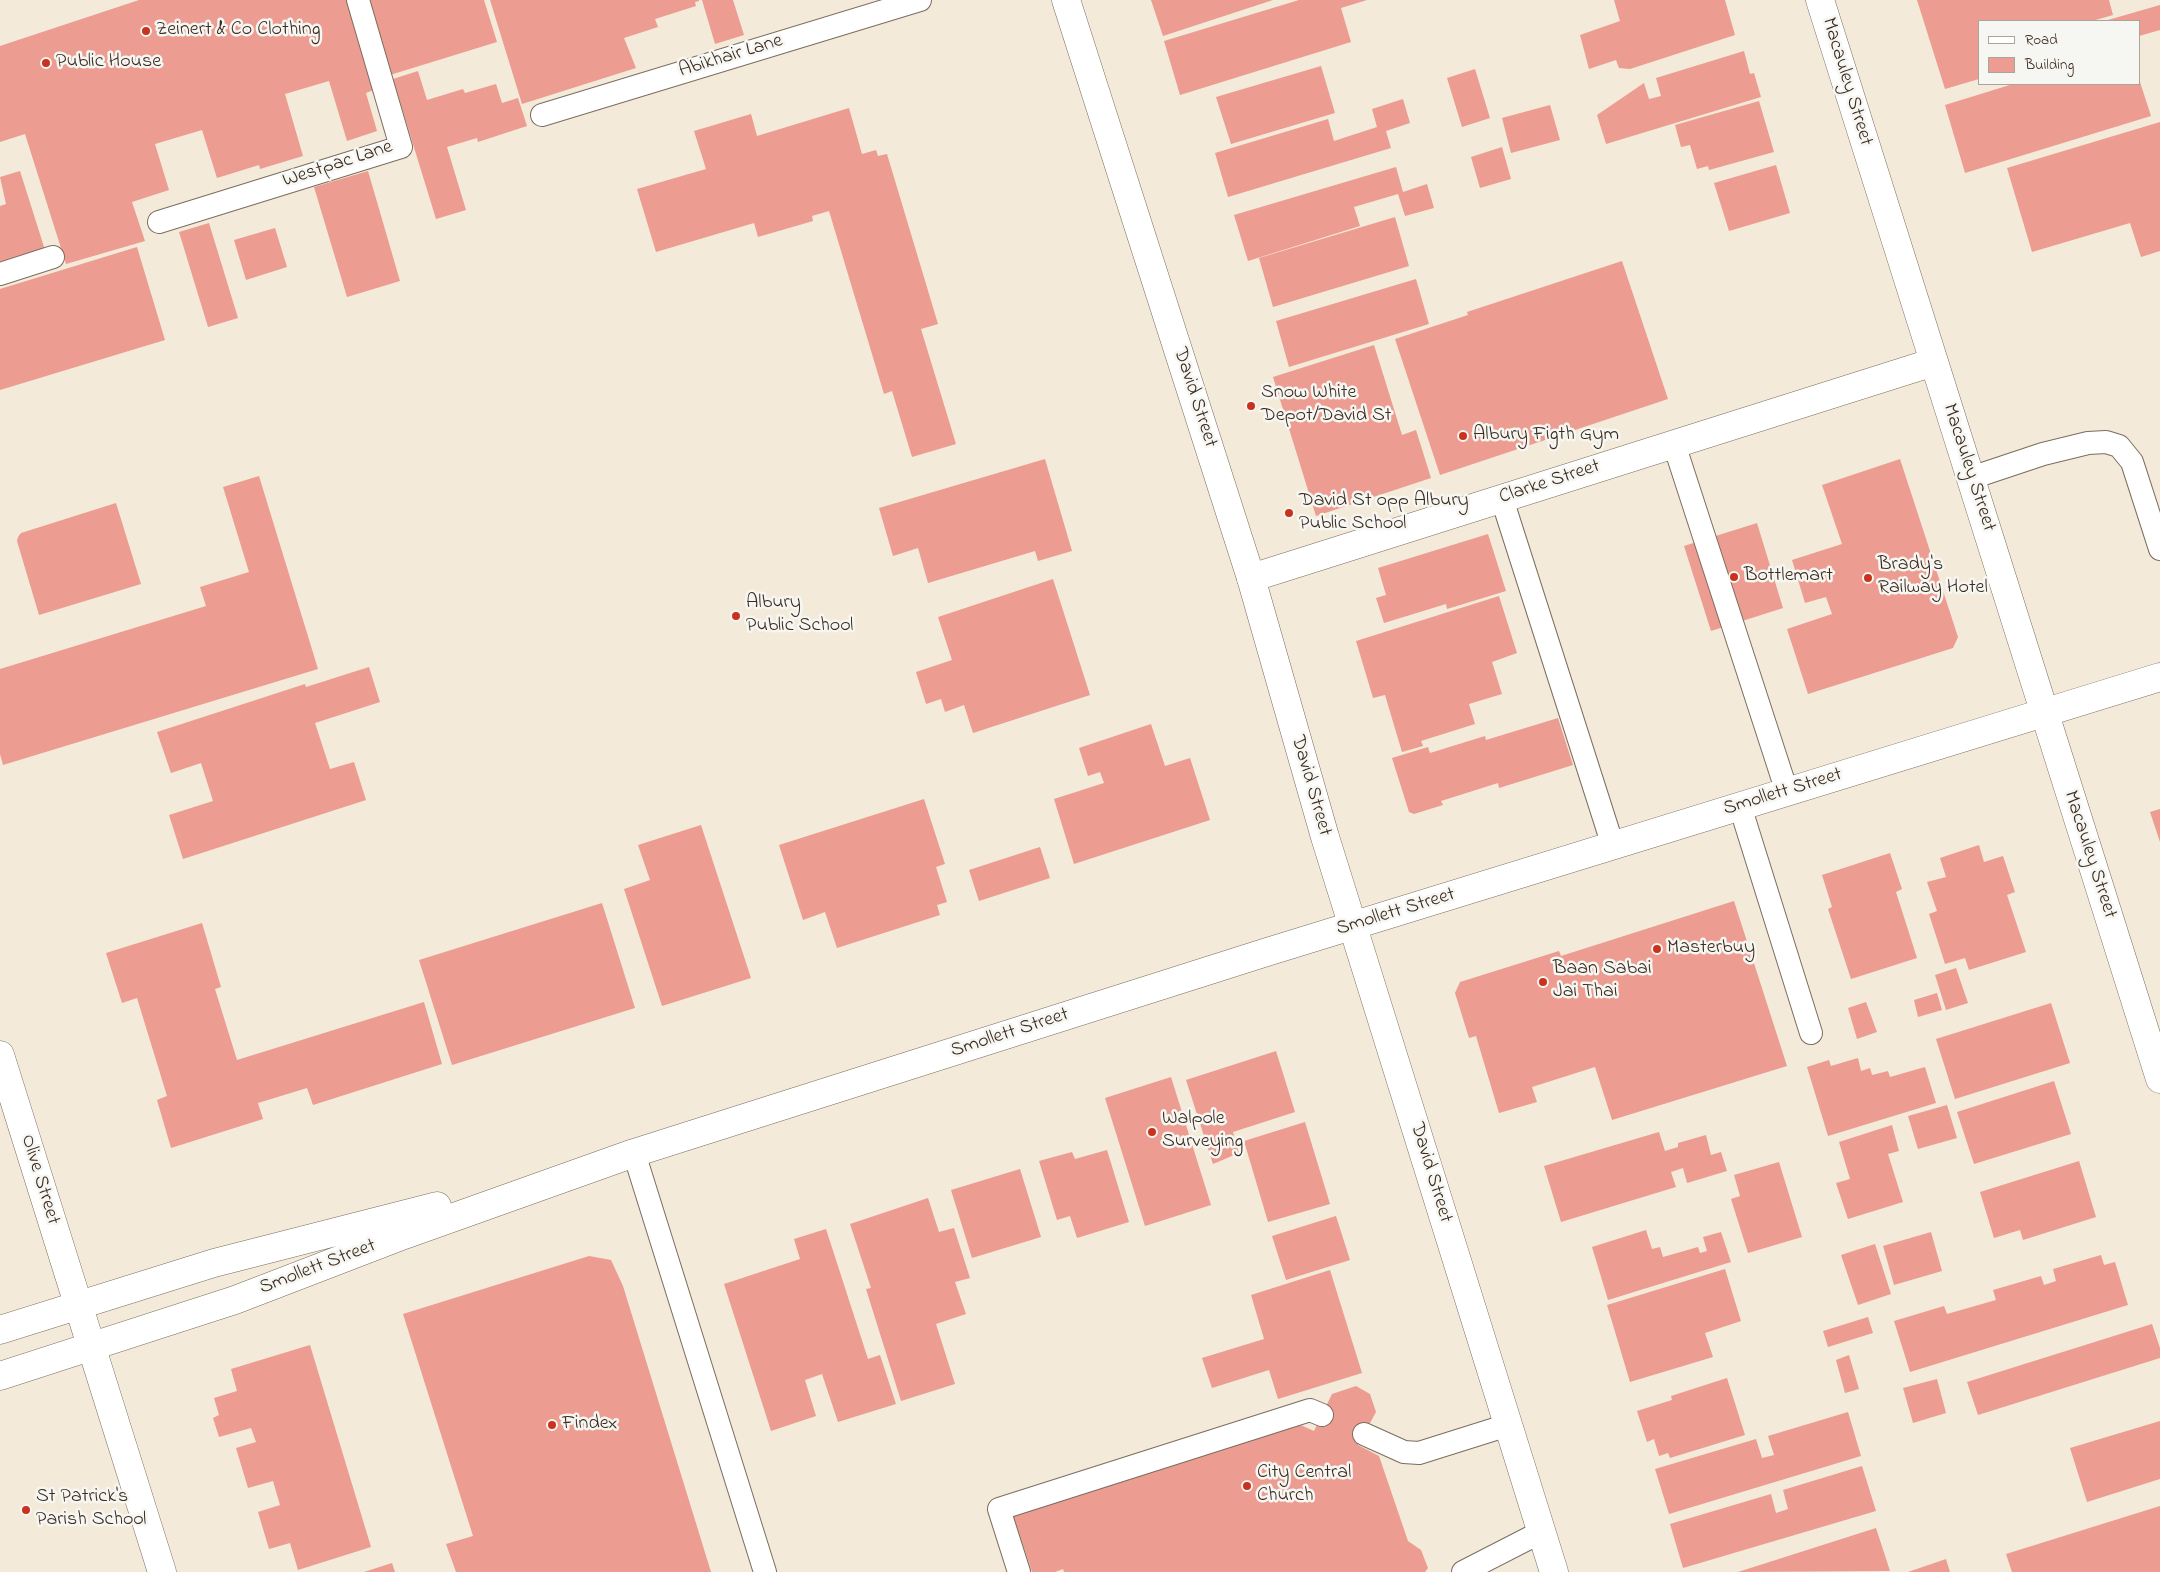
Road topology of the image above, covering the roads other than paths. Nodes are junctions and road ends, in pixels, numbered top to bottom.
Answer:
1 (358, 0) edge
2 (920, 0) edge
3 (1066, 0) edge
4 (1820, 0) edge
5 (542, 115) dead end
6 (159, 222) dead end
7 (54, 257) dead end
8 (0, 274) edge
9 (1934, 362) junction
10 (1674, 444) junction
11 (1971, 478) junction
12 (1502, 499) junction
13 (2160, 550) edge
14 (1252, 578) junction
15 (2160, 677) edge
16 (2045, 714) junction
17 (1787, 792) junction
18 (1740, 806) junction
19 (1613, 846) junction
20 (1353, 926) junction
21 (1811, 1033) dead end
22 (0, 1055) edge
23 (2160, 1079) edge
24 (634, 1153) junction
25 (78, 1306) junction
26 (0, 1330) edge
27 (90, 1347) junction
28 (0, 1376) edge
29 (1322, 1415) dead end
30 (1508, 1425) junction
31 (1364, 1434) dead end
32 (1541, 1532) junction
33 (162, 1572) edge
34 (765, 1572) edge
35 (1019, 1572) edge
36 (1463, 1572) edge
37 (1554, 1572) edge

1 - 6 lane, Westpac Lane
2 - 5 lane, Abikhair Lane
3 - 14 street, David Street
4 - 9 street, Macauley Street
7 - 8 lane
9 - 10 street, Clarke Street
9 - 11 street, Macauley Street
10 - 12 street, Clarke Street
10 - 17 lane
11 - 13 lane
11 - 16 street, Macauley Street
12 - 14 street, Clarke Street
12 - 19 lane
14 - 20 street, David Street
15 - 16 street, Smollett Street
16 - 17 street, Smollett Street
16 - 23 street, Macauley Street
17 - 18 street, Smollett Street
18 - 19 street, Smollett Street
18 - 21 lane
19 - 20 street, Smollett Street
20 - 24 street, Smollett Street
20 - 30 street, David Street
22 - 25 street, Olive Street
24 - 25 street, Smollett Street
24 - 27 street, Smollett Street
24 - 34 lane
25 - 26 street, Smollett Street
25 - 27 street, Olive Street
27 - 28 street, Smollett Street
27 - 33 street
29 - 35 lane
30 - 31 lane
30 - 32 street, David Street
32 - 36 lane
32 - 37 street, David Street

